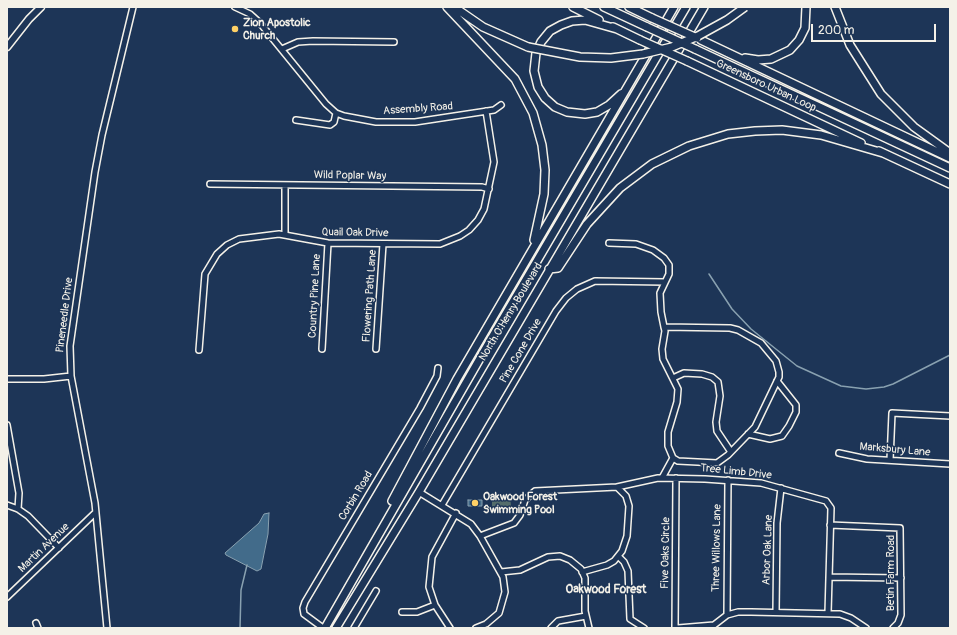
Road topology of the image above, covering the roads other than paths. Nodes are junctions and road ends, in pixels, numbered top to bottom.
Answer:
1 (41, 7) edge
2 (133, 7) edge
3 (235, 7) edge
4 (447, 7) edge
5 (454, 7) edge
6 (573, 7) edge
7 (604, 7) edge
8 (630, 7) edge
9 (674, 7) edge
10 (686, 7) edge
11 (704, 7) edge
12 (745, 7) edge
13 (806, 7) edge
14 (835, 7) edge
15 (617, 29) junction
16 (394, 42) dead end
17 (7, 47) edge
18 (282, 48) junction
19 (733, 55) junction
20 (630, 83) junction
21 (500, 106) dead end
22 (486, 111) junction
23 (336, 113) junction
24 (296, 120) dead end
25 (883, 153) junction
26 (950, 153) edge
27 (950, 158) edge
28 (950, 168) edge
29 (210, 184) dead end
30 (950, 184) edge
31 (285, 185) junction
32 (489, 189) junction
33 (285, 234) junction
34 (609, 243) dead end
35 (328, 244) junction
36 (383, 244) junction
37 (532, 248) junction
38 (549, 269) junction
39 (665, 282) junction
40 (664, 326) junction
41 (322, 349) dead end
42 (376, 349) dead end
43 (199, 350) dead end
44 (438, 368) dead end
45 (71, 376) junction
46 (673, 378) junction
47 (7, 379) edge
48 (777, 381) junction
49 (950, 416) edge
50 (7, 426) edge
51 (748, 434) junction
52 (731, 452) junction
53 (839, 453) dead end
54 (673, 458) junction
55 (890, 460) junction
56 (950, 464) edge
57 (662, 478) junction
58 (676, 478) junction
59 (728, 480) junction
60 (617, 487) junction
61 (781, 488) junction
62 (419, 492) junction
63 (7, 505) edge
64 (442, 505) junction
65 (18, 508) junction
66 (95, 513) junction
67 (456, 513) junction
68 (830, 525) junction
69 (480, 536) junction
70 (59, 548) junction
71 (367, 553) junction
72 (618, 556) junction
73 (501, 572) junction
74 (582, 572) junction
75 (829, 577) junction
76 (901, 578) junction
77 (376, 590) dead end
78 (7, 597) edge
79 (434, 605) junction
80 (402, 612) dead end
81 (776, 612) junction
82 (828, 613) junction
83 (727, 615) junction
84 (586, 616) junction
85 (106, 628) edge
86 (324, 628) edge
87 (336, 628) edge
88 (354, 628) edge
89 (450, 628) edge
90 (476, 628) edge
91 (551, 628) edge
92 (589, 628) edge
93 (644, 628) edge
94 (675, 628) edge
95 (678, 628) edge
96 (866, 628) edge
97 (893, 628) edge

1 - 17 main road
2 - 45 street, Pineneedle Drive
3 - 18 street, Assembly Road
4 - 37 highway
5 - 12 highway, bridge
6 - 15 highway, Greensboro Urban Loop
7 - 28 highway, Greensboro Urban Loop, bridge
8 - 19 highway, bridge
9 - 20 highway
10 - 71 highway, North O'Henry Boulevard
11 - 38 highway, North O'Henry Boulevard
13 - 19 highway
14 - 26 highway
15 - 20 highway
15 - 25 highway, Greensboro Urban Loop, bridge
16 - 18 street
18 - 23 street, Assembly Road
19 - 27 highway
20 - 37 highway
21 - 22 street, Assembly Road
22 - 23 street, Assembly Road
22 - 32 street, Quail Oak Drive
23 - 24 street
25 - 30 highway, Greensboro Urban Loop
25 - 38 highway
29 - 31 street, Wild Poplar Way
31 - 32 street, Wild Poplar Way
31 - 33 street
32 - 36 street, Quail Oak Drive
33 - 35 street, Quail Oak Drive
33 - 43 street, Quail Oak Drive
34 - 39 street
35 - 36 street, Quail Oak Drive
35 - 41 street, Country Pine Lane
36 - 42 street, Flowering Path Lane
37 - 71 highway
38 - 62 highway, North O'Henry Boulevard
39 - 40 street
39 - 64 street, Pine Cone Drive
40 - 46 street
40 - 48 street
44 - 86 street, Corbin Road
45 - 47 street
45 - 66 street, Pineneedle Drive
46 - 52 street
46 - 54 street
48 - 51 street
48 - 51 street
49 - 55 street
50 - 65 street
51 - 52 street
52 - 54 street
53 - 55 street, Marksbury Lane
54 - 57 street
55 - 56 street, Marksbury Lane
57 - 58 street, Tree Limb Drive
57 - 60 street, Tree Limb Drive
58 - 59 street, Tree Limb Drive
58 - 94 street, Five Oaks Circle
59 - 61 street, Tree Limb Drive
59 - 83 street, Three Willows Lane
60 - 69 street, Tree Limb Drive
60 - 72 street
61 - 68 street, Tree Limb Drive
61 - 81 street, Arbor Oak Lane
62 - 64 street
62 - 87 highway, North O'Henry Boulevard
63 - 65 street
64 - 67 street
65 - 70 street
66 - 70 street, Martin Avenue
66 - 85 street, Pineneedle Drive
67 - 69 street
67 - 79 street
68 - 75 street
68 - 76 street, Betin Farm Road
69 - 73 street
70 - 78 street, Martin Avenue
71 - 86 highway, North O'Henry Boulevard
72 - 74 street
72 - 93 street
73 - 74 street
73 - 90 street
74 - 84 street
75 - 76 street
75 - 82 street
76 - 97 street, Betin Farm Road
77 - 88 street
79 - 80 street
79 - 89 street
81 - 82 street
81 - 83 street
82 - 96 street
83 - 95 street
84 - 91 street
84 - 92 street

